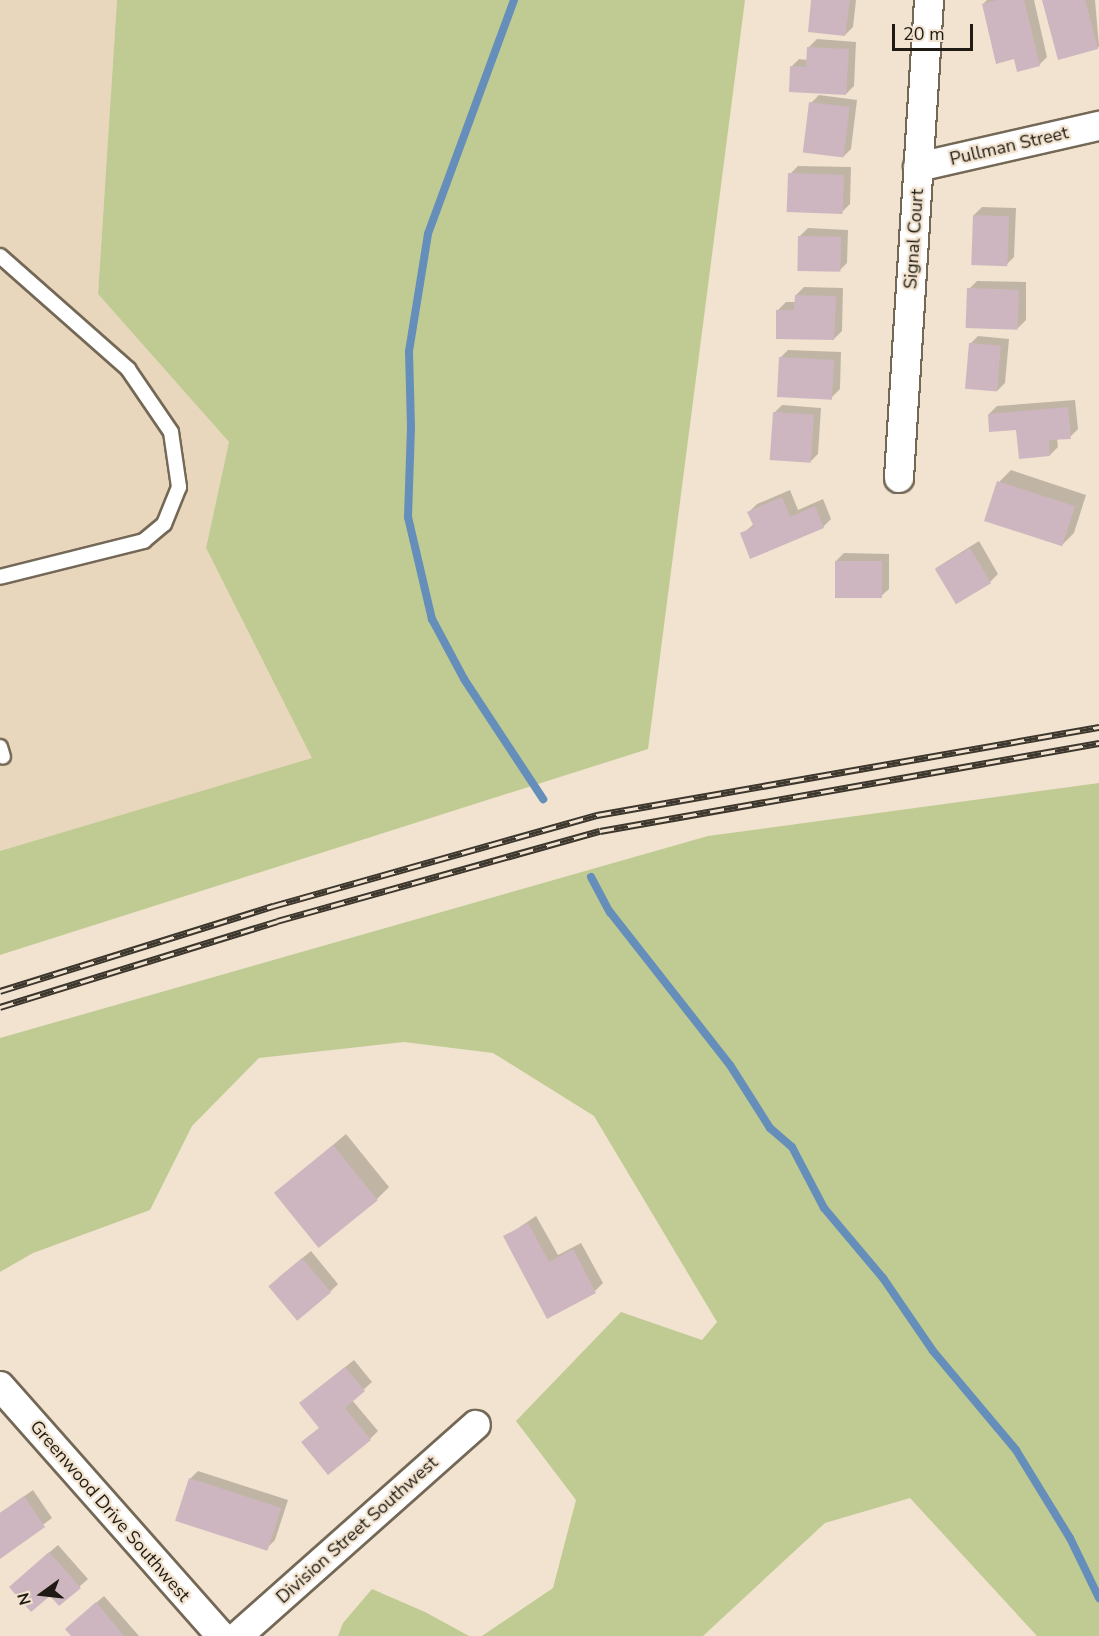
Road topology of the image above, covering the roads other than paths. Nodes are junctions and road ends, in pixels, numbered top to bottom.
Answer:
1 (929, 0) edge
2 (1099, 126) edge
3 (918, 167) junction
4 (0, 256) edge
5 (899, 478) dead end
6 (0, 577) edge
7 (0, 1386) edge
8 (476, 1425) dead end
9 (221, 1636) edge
10 (238, 1636) edge

1 - 3 street, Signal Court
2 - 3 street, Pullman Street
3 - 5 street, Signal Court
4 - 6 lane
7 - 9 street, Greenwood Drive Southwest
8 - 10 street, Division Street Southwest

